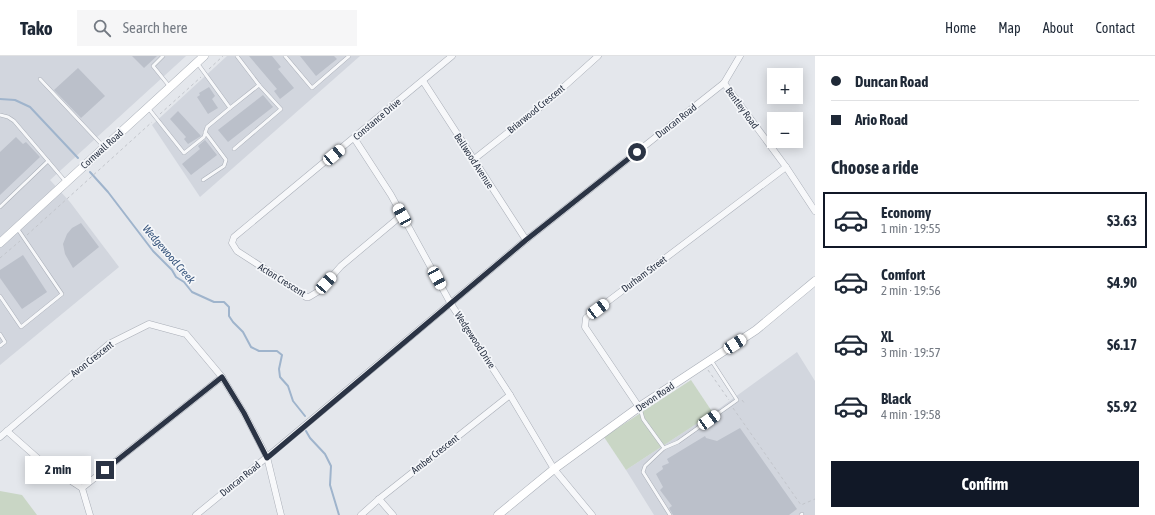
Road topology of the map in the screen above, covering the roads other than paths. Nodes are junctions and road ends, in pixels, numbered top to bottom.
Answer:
1 (163, 56) edge
2 (204, 56) edge
3 (237, 56) edge
4 (285, 56) edge
5 (349, 56) edge
6 (452, 56) edge
7 (598, 56) edge
8 (740, 56) edge
9 (197, 63) junction
10 (40, 79) dead end
11 (423, 81) junction
12 (724, 83) junction
13 (259, 85) junction
14 (170, 87) junction
15 (148, 107) junction
16 (230, 108) junction
17 (0, 115) edge
18 (206, 132) junction
19 (354, 138) junction
20 (104, 147) junction
21 (234, 149) dead end
22 (473, 160) junction
23 (48, 161) junction
24 (786, 167) junction
25 (204, 180) dead end
26 (66, 182) junction
27 (0, 207) edge
28 (815, 211) edge
29 (402, 215) junction
30 (17, 228) junction
31 (526, 240) junction
32 (0, 243) edge
33 (233, 246) joint
34 (815, 281) edge
35 (0, 296) edge
36 (451, 304) junction
37 (0, 334) edge
38 (0, 346) edge
39 (708, 362) junction
40 (222, 377) junction
41 (510, 395) junction
42 (639, 407) junction
43 (7, 431) junction
44 (0, 437) edge
45 (664, 448) junction
46 (267, 458) junction
47 (554, 468) junction
48 (82, 488) junction
49 (379, 499) junction
50 (90, 515) edge
51 (196, 515) edge
52 (281, 515) edge
53 (361, 515) edge
54 (393, 515) edge
55 (498, 515) edge
56 (592, 515) edge
57 (670, 515) edge

1 - 14 lane
2 - 9 street, Cornwall Road
3 - 13 lane
4 - 5 lane
6 - 11 street, Constance Drive
7 - 22 street, Briarwood Crescent
8 - 12 street, Duncan Road
9 - 14 street, Cornwall Road
9 - 16 lane
10 - 20 lane
11 - 19 street, Constance Drive
11 - 22 street, Bellwood Avenue
12 - 24 street, Bentley Road
12 - 31 street, Duncan Road
13 - 16 lane
13 - 21 lane
14 - 15 street, Cornwall Road
15 - 18 lane
15 - 20 street, Cornwall Road
16 - 18 lane
17 - 23 lane
18 - 25 lane
19 - 29 street, Wedgewood Drive
19 - 33 street, Constance Drive
20 - 26 street, Cornwall Road
22 - 31 street, Bellwood Avenue
23 - 26 lane
23 - 27 lane
24 - 28 street, Bentley Road
24 - 42 street, Durham Street
26 - 30 street, Cornwall Road
29 - 33 street, Acton Crescent
29 - 36 street, Wedgewood Drive
30 - 32 street, Cornwall Road
30 - 35 lane
31 - 36 street, Duncan Road
34 - 39 street, Devon Road
36 - 41 street, Wedgewood Drive
36 - 46 street, Duncan Road
37 - 38 lane
39 - 42 street, Devon Road
39 - 45 lane
40 - 43 street, Avon Crescent
40 - 46 street, Avon Crescent
40 - 48 street
41 - 47 street, Wedgewood Drive
41 - 49 street, Amber Crescent
42 - 45 lane
42 - 47 street, Devon Road
43 - 44 street, Avon Crescent
43 - 48 street
45 - 57 lane
46 - 51 street, Duncan Road
46 - 52 street, Avon Crescent
47 - 55 street, Devon Road
47 - 56 street, Wedgewood Drive
48 - 50 street
49 - 53 street, Amber Crescent
49 - 54 street

